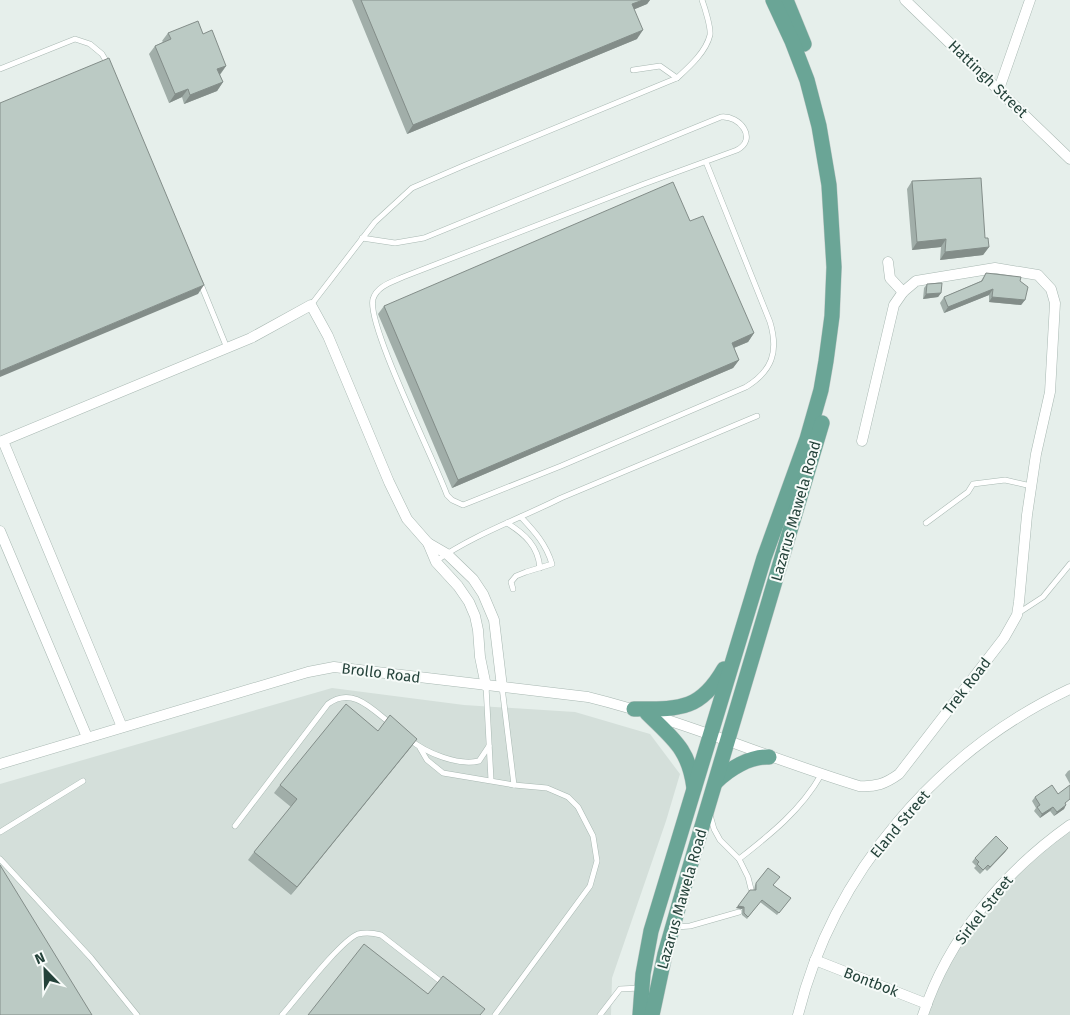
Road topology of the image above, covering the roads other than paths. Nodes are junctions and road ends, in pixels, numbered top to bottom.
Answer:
1 (702, 0) edge
2 (773, 0) edge
3 (786, 0) edge
4 (905, 0) edge
5 (1030, 0) edge
6 (0, 69) edge
7 (110, 69) edge
8 (633, 70) dead end
9 (677, 78) junction
10 (999, 90) junction
11 (1070, 159) edge
12 (706, 162) junction
13 (362, 238) junction
14 (888, 262) dead end
15 (199, 279) edge
16 (903, 292) junction
17 (311, 305) junction
18 (227, 348) junction
19 (756, 416) dead end
20 (1, 441) edge
21 (862, 441) dead end
22 (1031, 486) junction
23 (521, 517) junction
24 (507, 523) junction
25 (926, 523) dead end
26 (0, 531) edge
27 (428, 543) junction
28 (447, 554) junction
29 (436, 562) junction
30 (1070, 564) edge
31 (540, 568) junction
32 (513, 589) dead end
33 (1017, 614) junction
34 (737, 642) junction
35 (486, 686) junction
36 (502, 687) junction
37 (1070, 689) edge
38 (640, 711) junction
39 (393, 725) edge
40 (122, 727) junction
41 (710, 734) junction
42 (406, 736) edge
43 (87, 737) junction
44 (728, 740) junction
45 (489, 746) junction
46 (420, 748) junction
47 (769, 757) junction
48 (0, 764) edge
49 (821, 774) junction
50 (491, 780) junction
51 (83, 781) dead end
52 (716, 782) junction
53 (514, 785) junction
54 (694, 792) junction
55 (708, 809) junction
56 (1070, 825) edge
57 (235, 826) dead end
58 (0, 832) edge
59 (0, 859) edge
60 (740, 859) junction
61 (752, 889) edge
62 (739, 912) dead end
63 (673, 928) junction
64 (815, 960) junction
65 (658, 987) junction
66 (642, 988) junction
67 (452, 990) edge
68 (927, 1004) junction
69 (137, 1015) edge
70 (282, 1015) edge
71 (496, 1015) edge
72 (600, 1015) edge
73 (640, 1015) edge
74 (652, 1015) edge
75 (798, 1015) edge
76 (923, 1015) edge

1 - 9 lane
2 - 34 main road, Lazarus Mawela Road
3 - 44 main road, Lazarus Mawela Road
4 - 10 street, Hattingh Street
5 - 10 street
6 - 7 lane
8 - 9 lane
9 - 13 lane
10 - 11 street, Hattingh Street
12 - 12 lane
12 - 13 lane
13 - 17 lane
14 - 16 street
15 - 18 lane
16 - 21 street
16 - 22 street, Trek Road
17 - 18 street
17 - 27 street
18 - 20 street
19 - 23 lane
20 - 40 street
22 - 25 lane
22 - 33 street, Trek Road
23 - 24 lane
23 - 31 lane
24 - 28 lane
24 - 31 lane
26 - 43 street
27 - 28 street
27 - 29 street
28 - 29 lane
28 - 36 street
29 - 35 street
30 - 33 lane
31 - 32 lane
33 - 49 street, Trek Road
34 - 38 main road
34 - 41 main road, Lazarus Mawela Road
35 - 36 street, Brollo Road
35 - 40 street, Brollo Road
35 - 45 lane
36 - 38 street, Brollo Road
36 - 53 lane
37 - 64 street, Eland Street
38 - 41 street, Brollo Road
38 - 54 main road
39 - 57 lane
40 - 43 street, Brollo Road
41 - 44 street, Trek Road
41 - 54 main road, Lazarus Mawela Road
42 - 46 lane
43 - 48 street, Brollo Road
44 - 47 street, Trek Road
44 - 52 main road, Lazarus Mawela Road
45 - 46 lane
45 - 50 lane
46 - 50 lane
47 - 49 street, Trek Road
47 - 52 main road
49 - 60 lane
50 - 53 lane
51 - 58 lane
52 - 55 main road, Lazarus Mawela Road
53 - 71 lane
54 - 66 main road, Lazarus Mawela Road
55 - 60 lane
55 - 63 main road, Lazarus Mawela Road
56 - 68 street, Sirkel Street
59 - 69 lane
60 - 61 lane
62 - 63 lane
63 - 65 main road, Lazarus Mawela Road
64 - 68 street, Bontbok
64 - 75 street, Eland Street
65 - 66 lane
65 - 74 main road, Lazarus Mawela Road
66 - 72 lane
66 - 73 main road, Lazarus Mawela Road
67 - 70 lane
68 - 76 street, Sirkel Street

